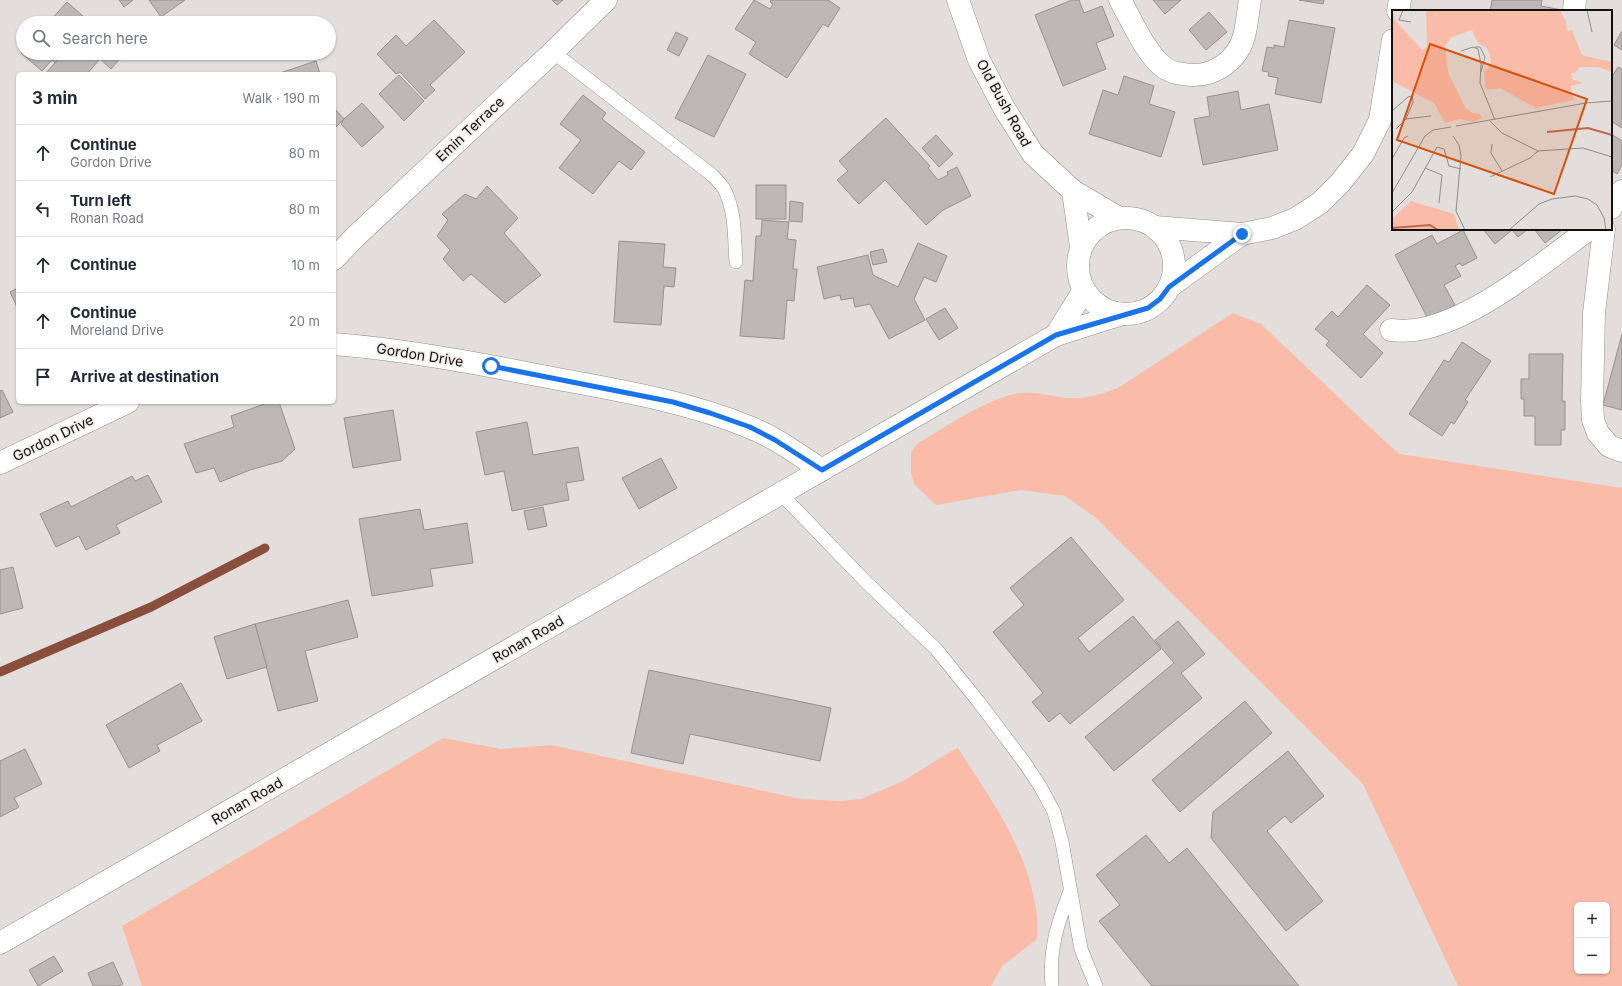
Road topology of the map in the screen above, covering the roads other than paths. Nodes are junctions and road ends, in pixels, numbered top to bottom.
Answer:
1 (606, 0) edge
2 (958, 0) edge
3 (1120, 0) edge
4 (1250, 0) edge
5 (1400, 0) edge
6 (1575, 0) edge
7 (1398, 10) edge
8 (1574, 10) edge
9 (1392, 46) edge
10 (553, 52) junction
11 (1073, 191) junction
12 (1622, 191) edge
13 (1612, 206) edge
14 (1119, 218) junction
15 (1155, 227) junction
16 (1588, 230) edge
17 (1604, 230) edge
18 (1242, 234) junction
19 (1081, 247) junction
20 (336, 257) edge
21 (736, 262) dead end
22 (1169, 287) junction
23 (1084, 290) junction
24 (1122, 314) junction
25 (1391, 330) dead end
26 (1056, 335) junction
27 (336, 344) edge
28 (124, 404) edge
29 (1622, 451) edge
30 (0, 463) edge
31 (822, 470) junction
32 (781, 494) junction
33 (1070, 889) junction
34 (0, 943) edge
35 (1052, 986) edge
36 (1096, 986) edge

1 - 10 street, Emin Terrace
2 - 11 street, Old Bush Road
3 - 4 street
5 - 7 street
6 - 8 street
9 - 18 street
10 - 20 street, Emin Terrace
10 - 21 lane
11 - 14 street, Old Bush Road
11 - 19 street
12 - 13 street
14 - 15 street
14 - 19 street
15 - 18 street
15 - 22 street
16 - 25 street
17 - 29 street
18 - 22 street
19 - 23 street
22 - 24 street
23 - 24 street
23 - 26 street, Ronan Road
24 - 26 street, Ronan Road
26 - 31 street, Ronan Road
27 - 31 street, Gordon Drive
28 - 30 street, Gordon Drive
31 - 32 street, Ronan Road
32 - 33 lane
32 - 34 street, Ronan Road
33 - 35 lane
33 - 36 lane

